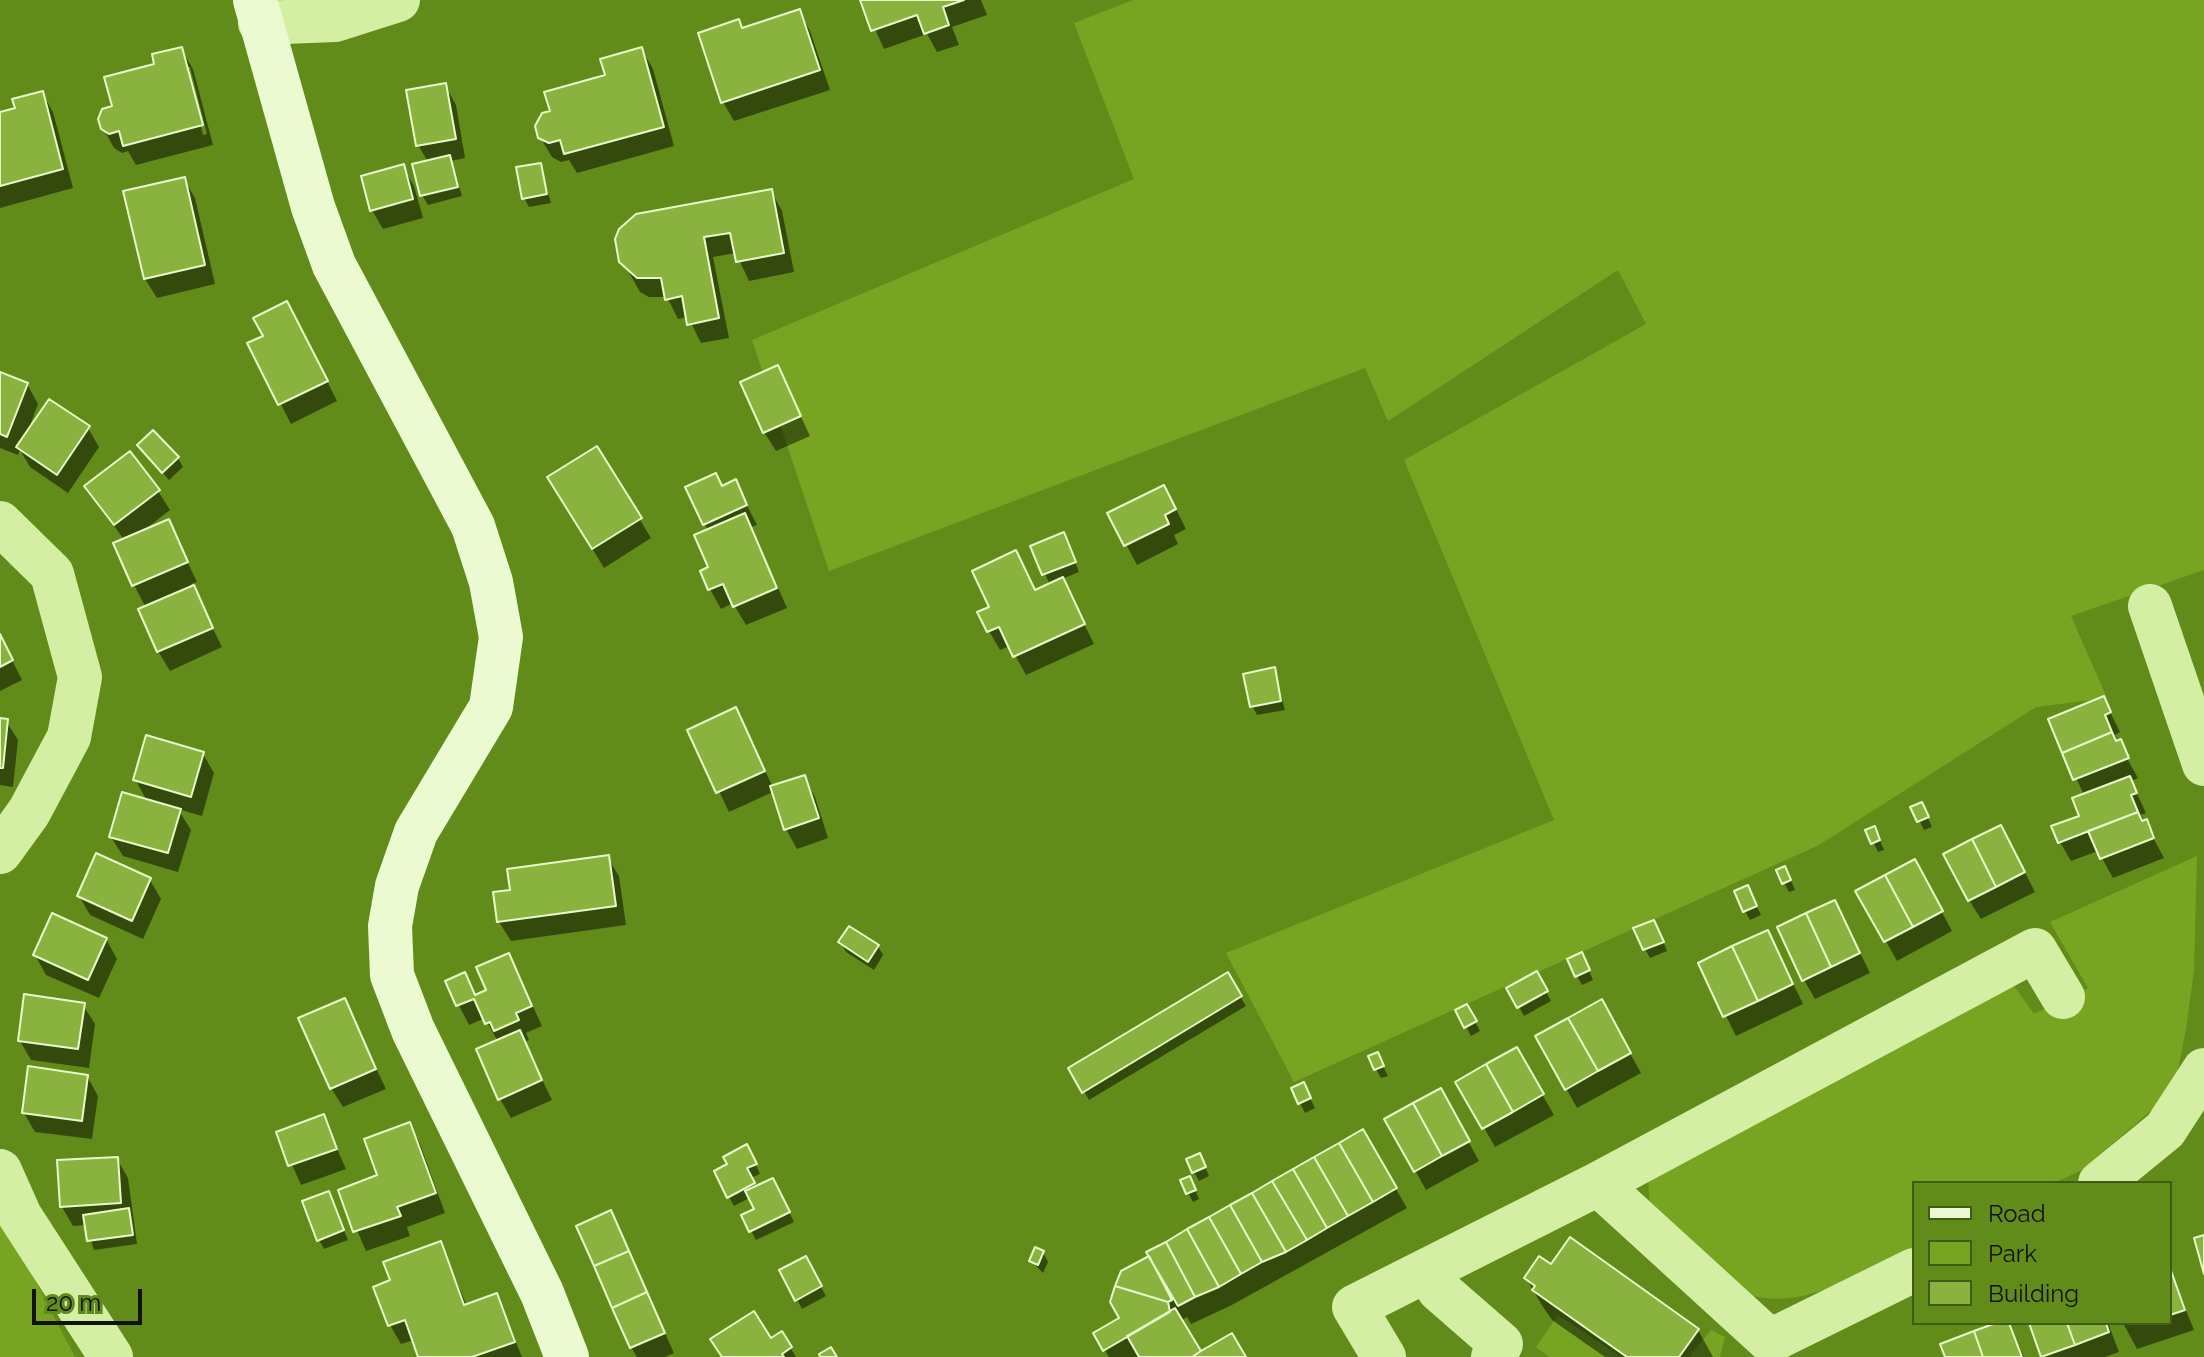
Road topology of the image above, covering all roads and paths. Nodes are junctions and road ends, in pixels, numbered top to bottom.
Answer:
1 (398, 0) edge
2 (258, 11) edge
3 (0, 523) edge
4 (2150, 606) dead end
5 (2204, 764) edge
6 (0, 852) edge
7 (2063, 997) dead end
8 (2204, 1070) edge
9 (0, 1171) edge
10 (2102, 1181) edge
11 (1598, 1184) junction
12 (1427, 1270) junction
13 (1912, 1271) edge
14 (1767, 1349) edge
15 (111, 1357) edge
16 (567, 1357) edge
17 (1384, 1357) edge
18 (1493, 1357) edge

1 - 2 street
2 - 16 street
3 - 6 street
4 - 5 street
7 - 11 street
8 - 10 street
9 - 15 street
11 - 12 street
11 - 14 street
12 - 17 street
12 - 18 street
13 - 14 street

